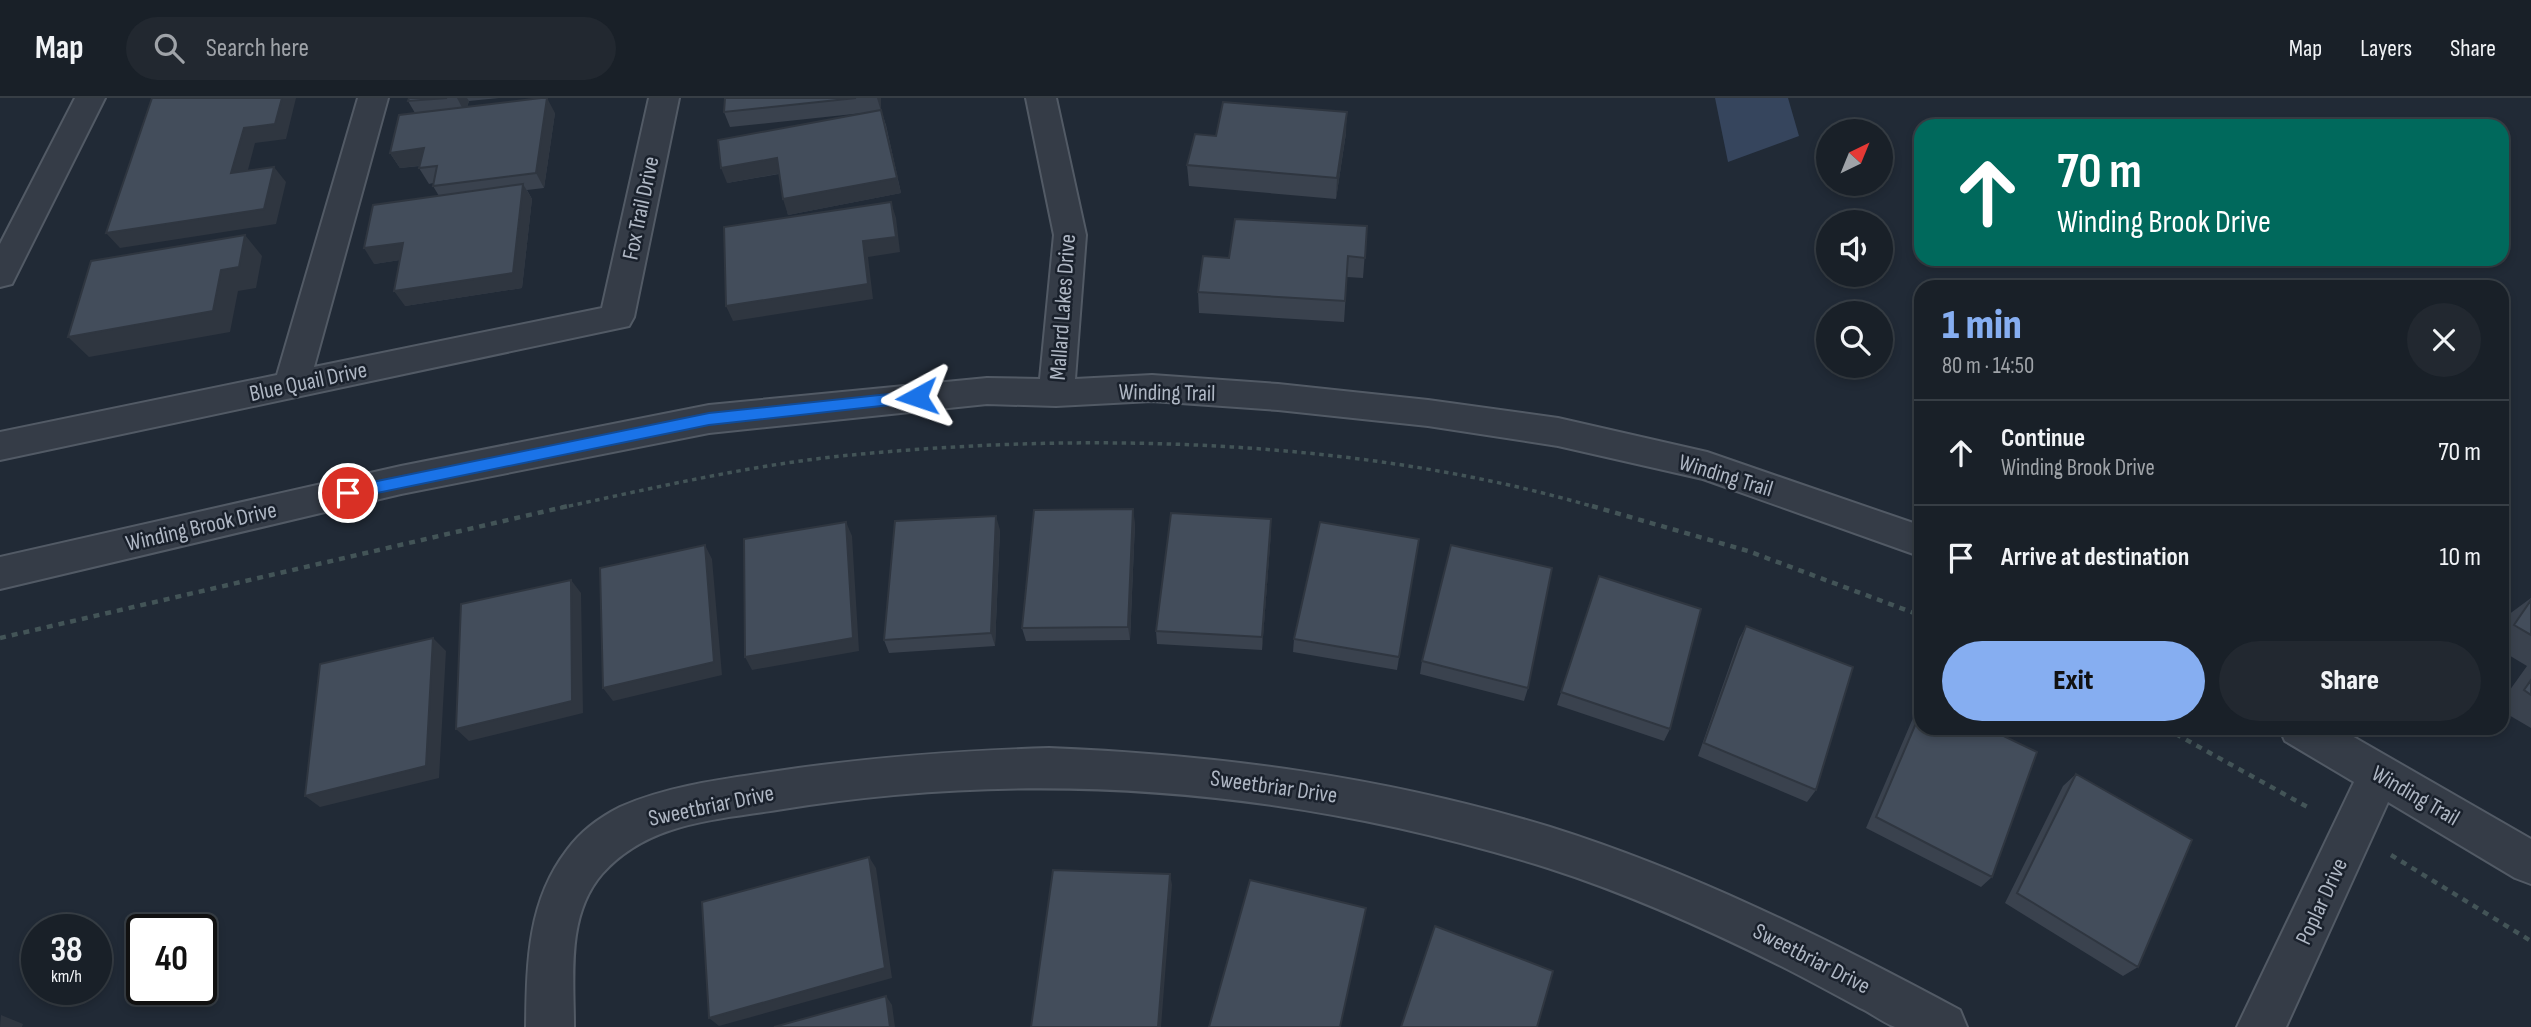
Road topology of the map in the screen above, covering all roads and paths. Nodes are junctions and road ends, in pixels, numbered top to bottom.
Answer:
1 (90, 98) edge
2 (373, 98) edge
3 (664, 98) edge
4 (1041, 98) edge
5 (0, 276) edge
6 (617, 317) joint
7 (292, 385) junction
8 (1056, 393) junction
9 (0, 446) edge
10 (401, 480) joint
11 (1914, 538) edge
12 (0, 573) edge
13 (1914, 613) edge
14 (0, 638) edge
15 (2312, 735) edge
16 (2380, 774) junction
17 (2531, 863) edge
18 (550, 1027) edge
19 (1943, 1027) edge
20 (2261, 1027) edge

1 - 5 street
2 - 7 street
3 - 6 street, Fox Trail Drive
4 - 8 street, Mallard Lakes Drive
6 - 7 street, Blue Quail Drive
7 - 9 street, Blue Quail Drive
8 - 10 street, Winding Trail
8 - 11 street, Winding Trail
10 - 12 street, Winding Brook Drive
13 - 14 path
15 - 16 street, Winding Trail
16 - 17 street, Winding Trail
16 - 20 street, Poplar Drive
18 - 19 street, Sweetbriar Drive

